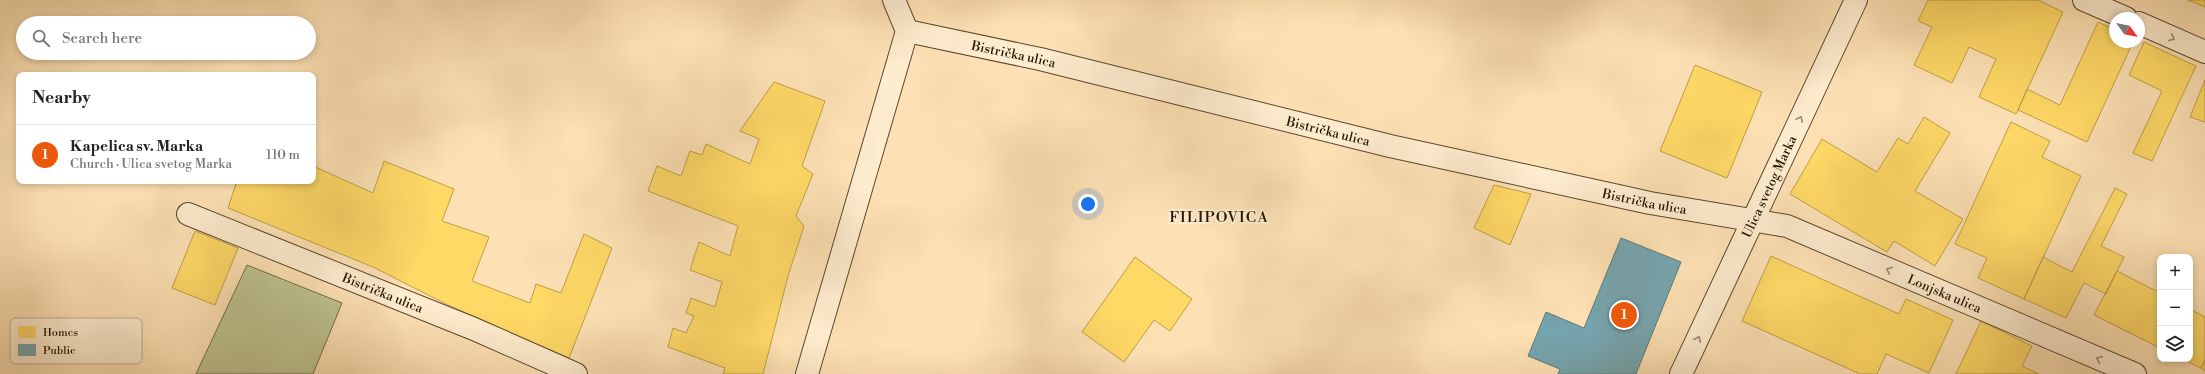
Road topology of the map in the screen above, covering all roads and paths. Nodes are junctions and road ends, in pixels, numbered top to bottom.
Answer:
1 (894, 0) edge
2 (1856, 0) edge
3 (2084, 0) edge
4 (2112, 12) edge
5 (2145, 26) edge
6 (907, 31) junction
7 (2205, 52) edge
8 (188, 214) dead end
9 (1753, 219) junction
10 (576, 374) edge
11 (807, 374) edge
12 (1681, 374) edge
13 (2135, 374) edge

1 - 6 street
9 -> 2 street, Ulica svetog Marka
3 - 4 street
5 -> 7 street
6 - 9 street, Bistrička ulica
6 - 11 street
8 - 10 street, Bistrička ulica
12 -> 9 street, Ulica svetog Marka
13 -> 9 street, Lonjska ulica

